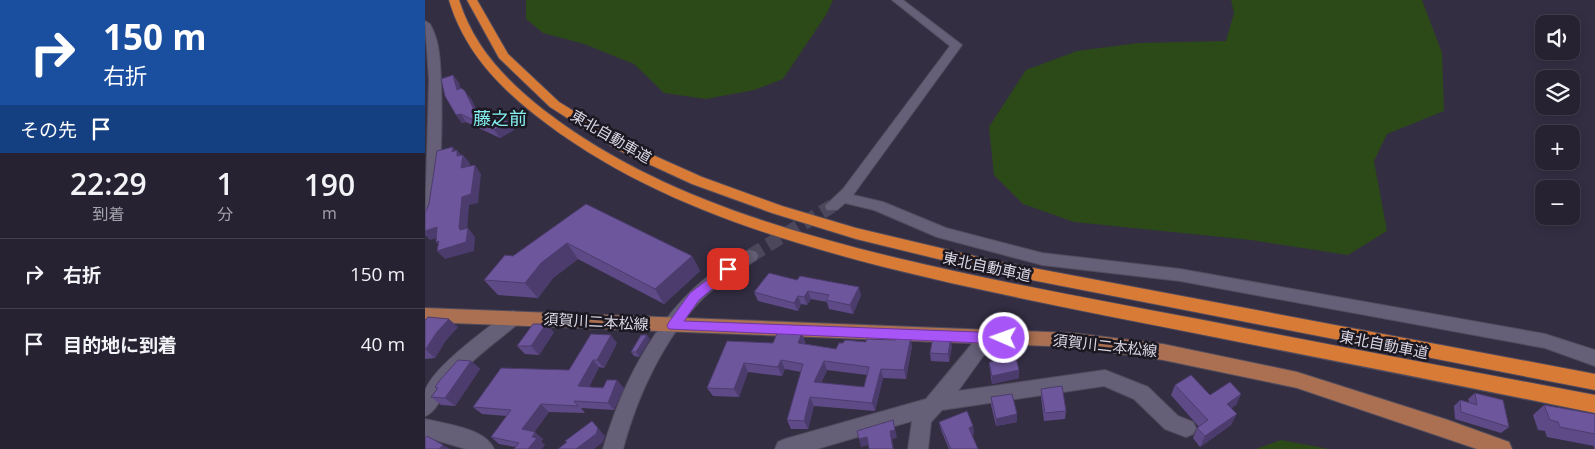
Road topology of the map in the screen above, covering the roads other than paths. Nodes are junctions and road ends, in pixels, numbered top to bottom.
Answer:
1 (454, 0) edge
2 (472, 0) edge
3 (897, 0) edge
4 (425, 24) edge
5 (429, 46) edge
6 (425, 221) edge
7 (750, 256) tunnel mouth
8 (425, 315) edge
9 (513, 318) junction
10 (673, 326) junction
11 (987, 338) junction
12 (1595, 358) edge
13 (1595, 382) edge
14 (1595, 404) edge
15 (933, 405) junction
16 (425, 406) edge
17 (425, 428) edge
18 (1186, 428) dead end
19 (484, 449) edge
20 (613, 449) edge
21 (785, 449) edge
22 (918, 449) edge
23 (1501, 449) edge

1 - 14 highway, 東北自動車道
2 - 13 highway, 東北自動車道
3 - 12 street
4 - 5 street
5 - 6 street
7 - 10 street
8 - 9 main road, 須賀川二本松線
9 - 10 main road, 須賀川二本松線
9 - 16 street
10 - 11 main road, 須賀川二本松線
10 - 20 street
11 - 15 street
11 - 23 main road, 須賀川二本松線
15 - 18 street
15 - 21 street
15 - 22 street
17 - 19 street

